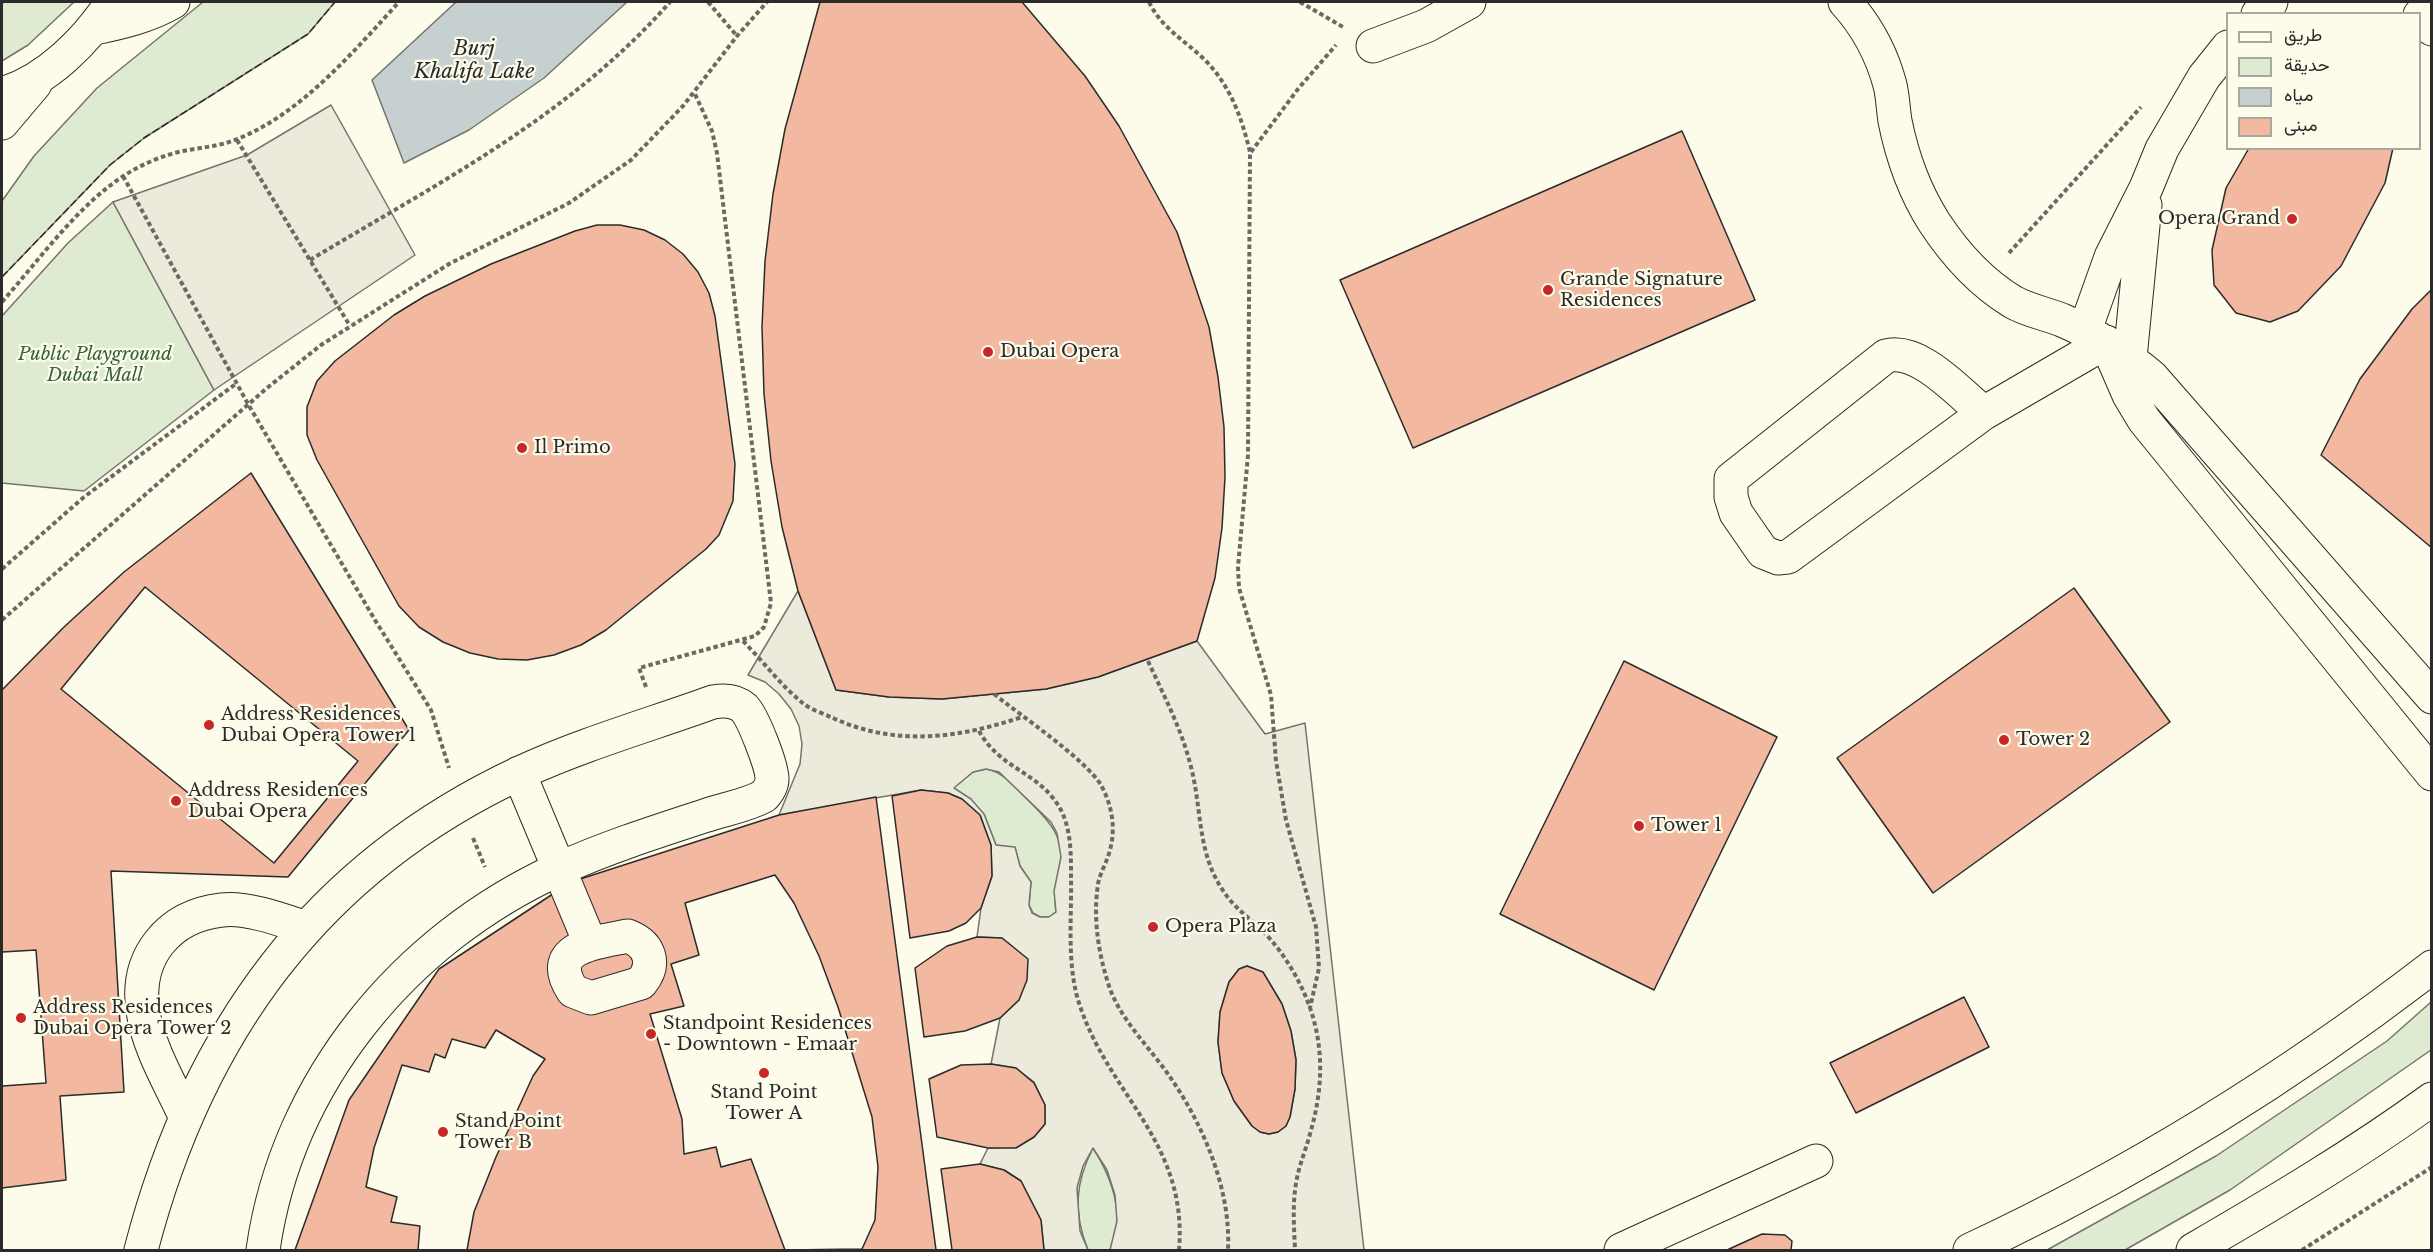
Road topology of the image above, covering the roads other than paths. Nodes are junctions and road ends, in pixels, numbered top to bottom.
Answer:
1 (173, 2) edge
2 (1469, 2) edge
3 (1845, 2) edge
4 (104, 15) edge
5 (2421, 16) edge
6 (2432, 29) edge
7 (1360, 38) road end
8 (2226, 50) edge
9 (48, 71) junction
10 (2, 94) edge
11 (2, 123) edge
12 (2146, 188) junction
13 (2107, 344) junction
14 (1984, 413) junction
15 (2432, 697) edge
16 (519, 773) junction
17 (2432, 774) edge
18 (559, 869) junction
19 (306, 928) junction
20 (590, 943) dead end
21 (2432, 967) edge
22 (2432, 1099) edge
23 (185, 1116) junction
24 (1816, 1161) dead end
25 (141, 1251) edge
26 (263, 1251) edge
27 (1621, 1251) edge
28 (1970, 1251) edge
29 (2193, 1251) edge

1 - 4 street
2 - 7 street
3 - 13 street
4 - 9 street
5 - 6 street
8 - 12 street
9 - 10 street
9 - 11 street
12 - 13 street
12 - 13 street
13 - 14 street
13 - 15 street
13 - 17 street
14 - 14 street
16 - 18 street
16 - 18 street
16 - 19 street
18 - 20 street
18 - 26 street
19 - 23 street
19 - 23 street
21 - 28 street
22 - 29 street
23 - 25 street
24 - 27 street

